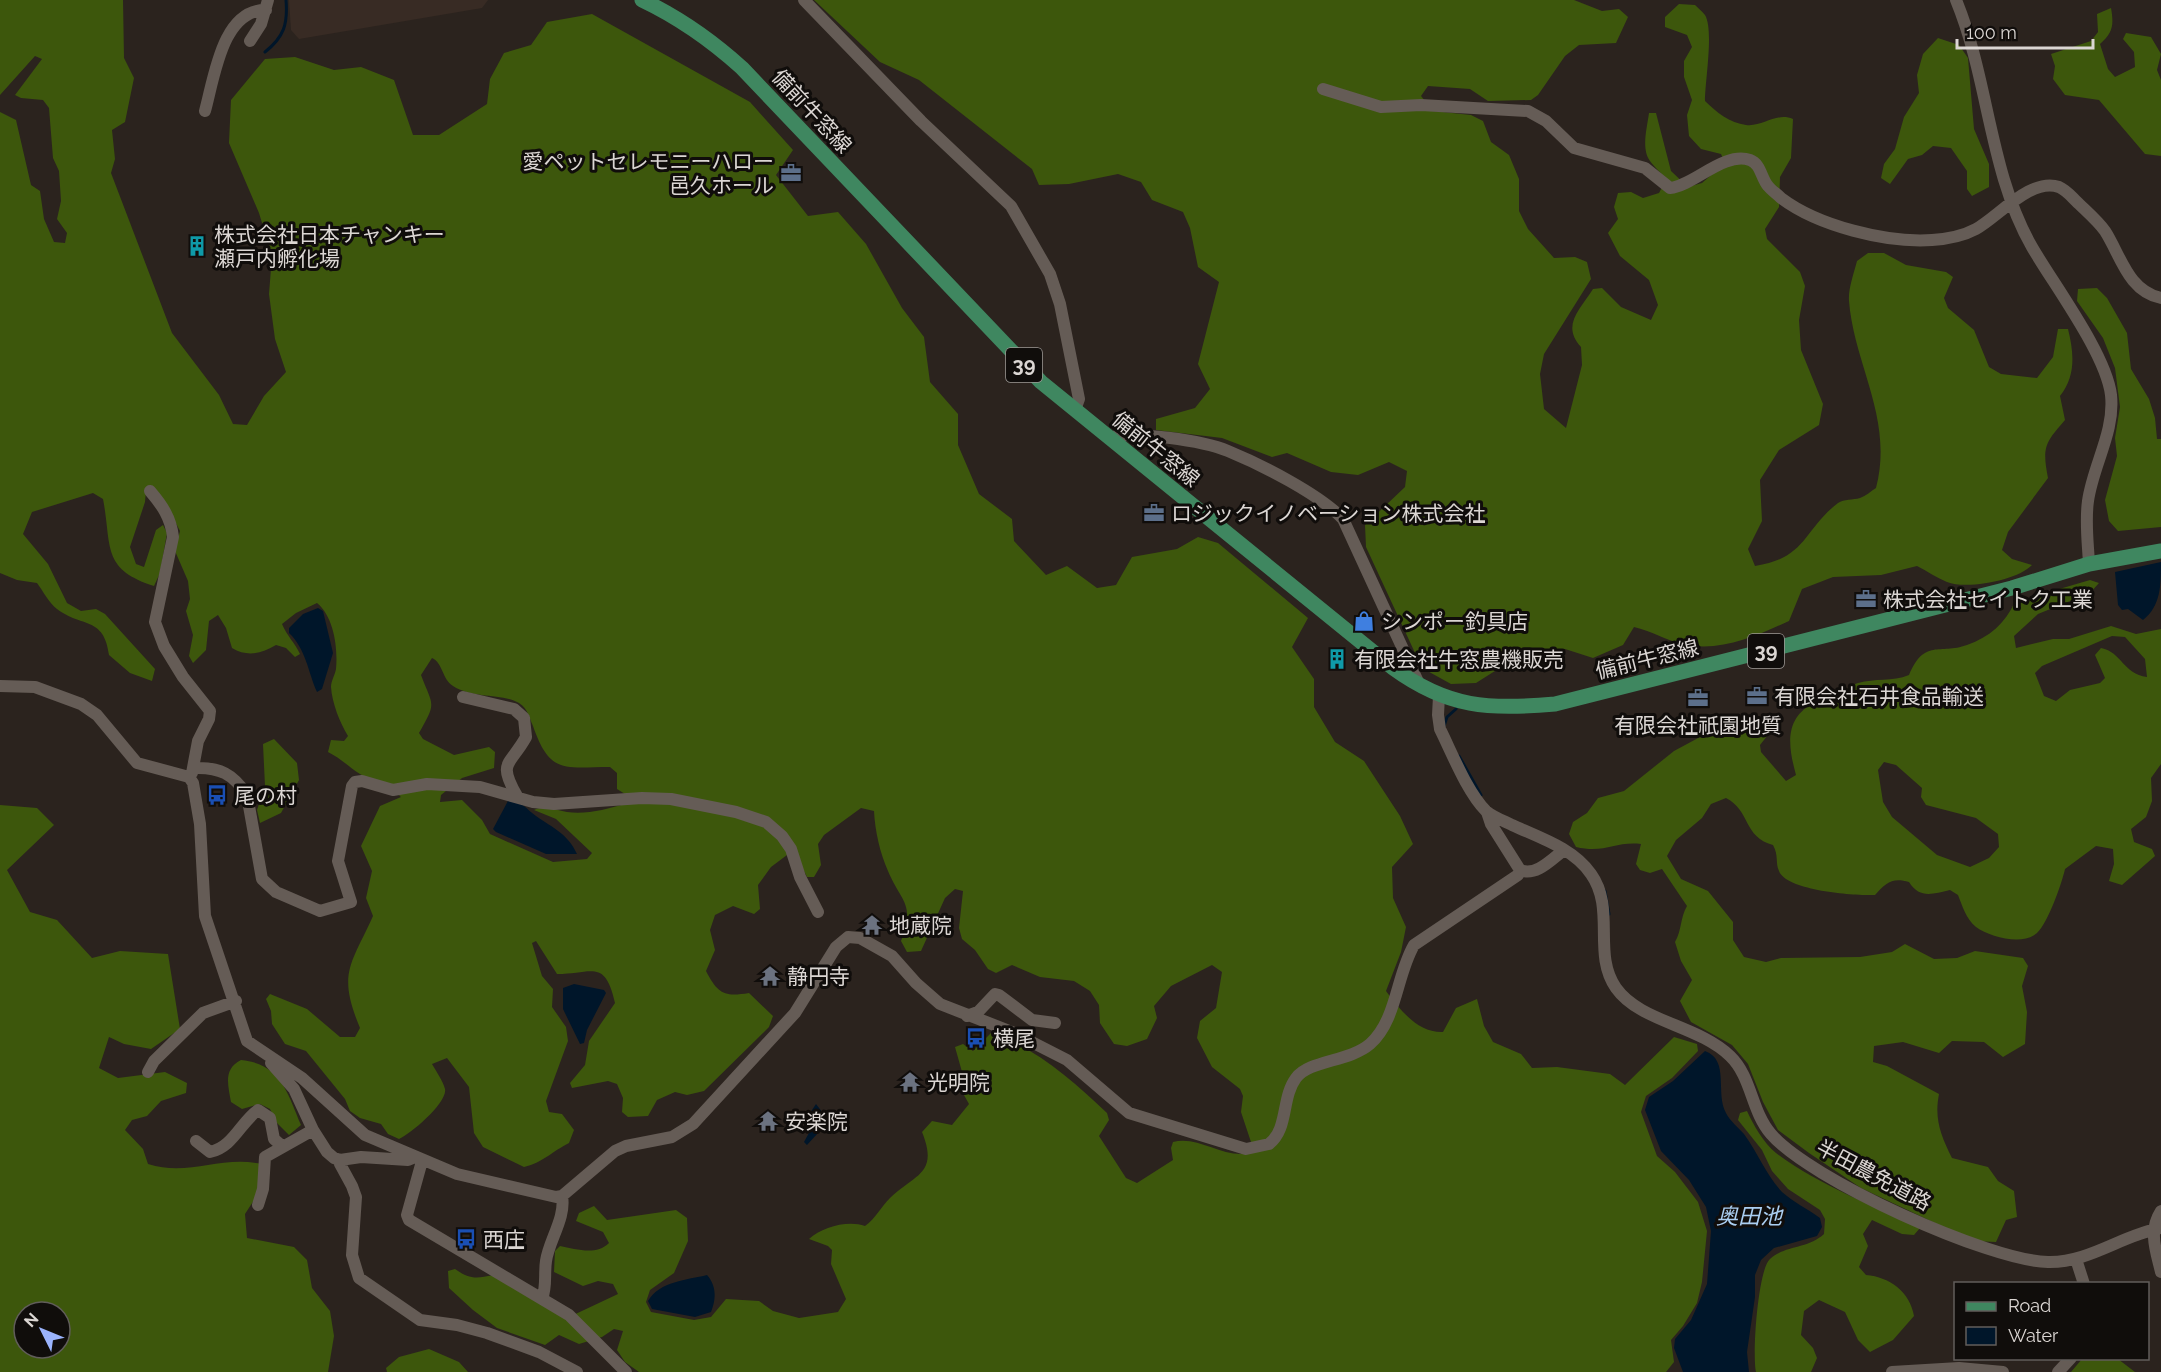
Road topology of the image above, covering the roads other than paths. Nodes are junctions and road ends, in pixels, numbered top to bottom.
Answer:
1 (642, 0) edge
2 (804, 0) edge
3 (1956, 0) edge
4 (267, 5) edge
5 (250, 41) dead end
6 (1323, 90) dead end
7 (205, 111) dead end
8 (2011, 202) junction
9 (2161, 298) edge
10 (1075, 410) junction
11 (1110, 438) junction
12 (150, 491) dead end
13 (2161, 551) edge
14 (2090, 564) junction
15 (0, 686) edge
16 (1420, 687) junction
17 (1439, 696) junction
18 (464, 697) dead end
19 (192, 772) junction
20 (517, 796) junction
21 (1487, 812) junction
22 (1564, 850) junction
23 (1520, 870) junction
24 (818, 912) dead end
25 (236, 1000) junction
26 (967, 1016) junction
27 (1055, 1023) dead end
28 (264, 1053) junction
29 (148, 1072) dead end
30 (313, 1130) junction
31 (196, 1141) dead end
32 (282, 1146) junction
33 (340, 1160) junction
34 (418, 1160) junction
35 (562, 1196) junction
36 (258, 1205) dead end
37 (2161, 1211) edge
38 (2157, 1228) edge
39 (2076, 1259) junction
40 (2161, 1272) edge
41 (2083, 1282) edge
42 (542, 1299) junction
43 (2070, 1360) edge
44 (577, 1372) edge
45 (626, 1372) edge
46 (1892, 1372) edge
47 (2003, 1372) edge
48 (2058, 1372) edge

1 - 10 main road, 備前牛窓線 / 39
2 - 10 street
3 - 8 street
4 - 5 street
4 - 7 street
6 - 8 street
8 - 9 street
8 - 14 street
10 - 11 main road, 備前牛窓線 / 39
11 - 16 main road, 備前牛窓線 / 39
11 - 16 street
12 - 19 street
13 - 14 main road, 備前牛窓線 / 39
14 - 17 main road, 備前牛窓線 / 39
15 - 19 street
16 - 17 main road, 備前牛窓線 / 39
17 - 21 street
18 - 20 street
19 - 20 street
19 - 25 street
20 - 24 street
21 - 22 street, 半田農免道路
21 - 23 street
22 - 23 street
22 - 39 street, 半田農免道路
23 - 26 street
25 - 28 street
25 - 29 street
26 - 27 street
26 - 35 street
28 - 30 street
28 - 34 street
30 - 32 street
30 - 33 street
31 - 32 street
32 - 36 street
33 - 34 street
33 - 44 street
34 - 35 street
34 - 42 street
35 - 42 street
37 - 38 street
38 - 39 street, 半田農免道路
38 - 40 street
39 - 41 street
42 - 45 street
43 - 48 street
46 - 47 street

